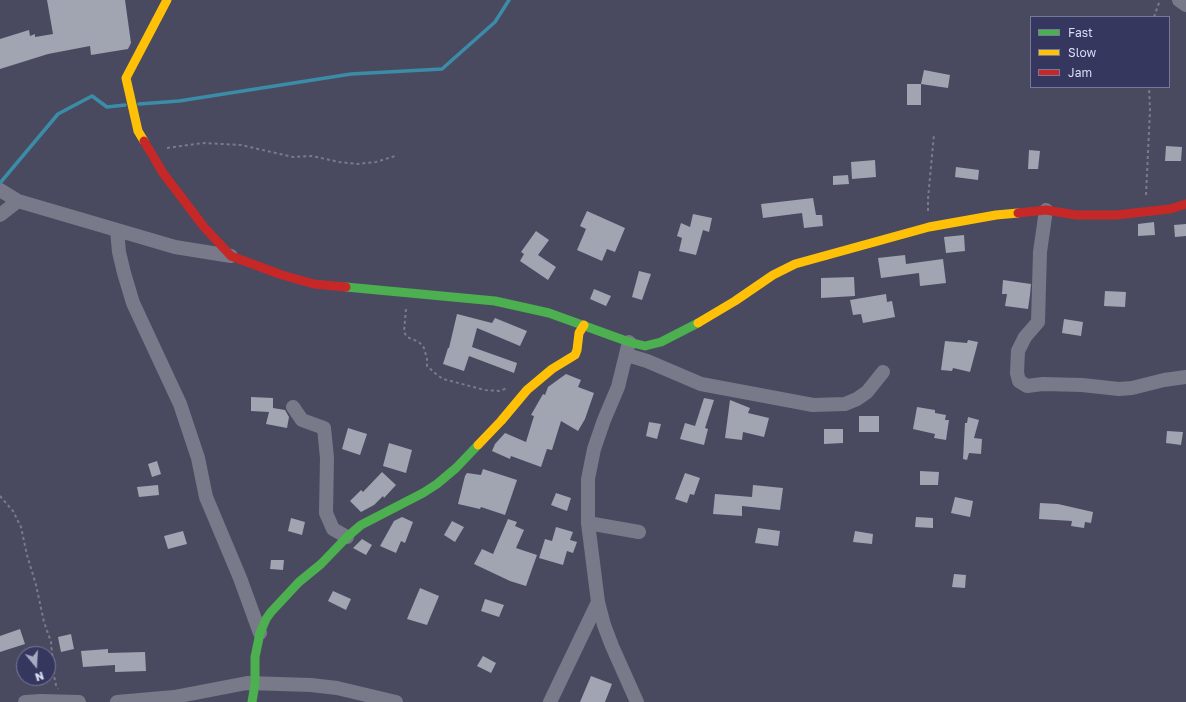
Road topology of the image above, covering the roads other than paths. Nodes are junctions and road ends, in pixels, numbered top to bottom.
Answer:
1 (167, 0) edge
2 (1179, 0) edge
3 (1186, 5) edge
4 (9, 195) edge
5 (1186, 204) edge
6 (1046, 210) junction
7 (0, 215) edge
8 (117, 230) junction
9 (231, 256) junction
10 (584, 325) junction
11 (628, 349) junction
12 (883, 372) dead end
13 (1186, 377) edge
14 (293, 407) dead end
15 (588, 523) junction
16 (639, 532) dead end
17 (346, 537) junction
18 (598, 602) junction
19 (260, 633) junction
20 (255, 684) junction
21 (25, 702) edge
22 (76, 702) edge
23 (117, 702) edge
24 (252, 702) edge
25 (396, 702) edge
26 (550, 702) edge
27 (638, 702) edge

1 - 9 street
2 - 3 street
4 - 7 street
4 - 8 street
5 - 6 street
6 - 11 street
6 - 13 street
8 - 9 street
8 - 19 street
9 - 10 street
10 - 11 street
10 - 17 street
11 - 12 street
11 - 15 street
14 - 17 street
15 - 16 street
15 - 18 street
17 - 19 street
18 - 26 street
18 - 27 street
19 - 20 street
20 - 23 street
20 - 24 street
20 - 25 street
21 - 22 street

